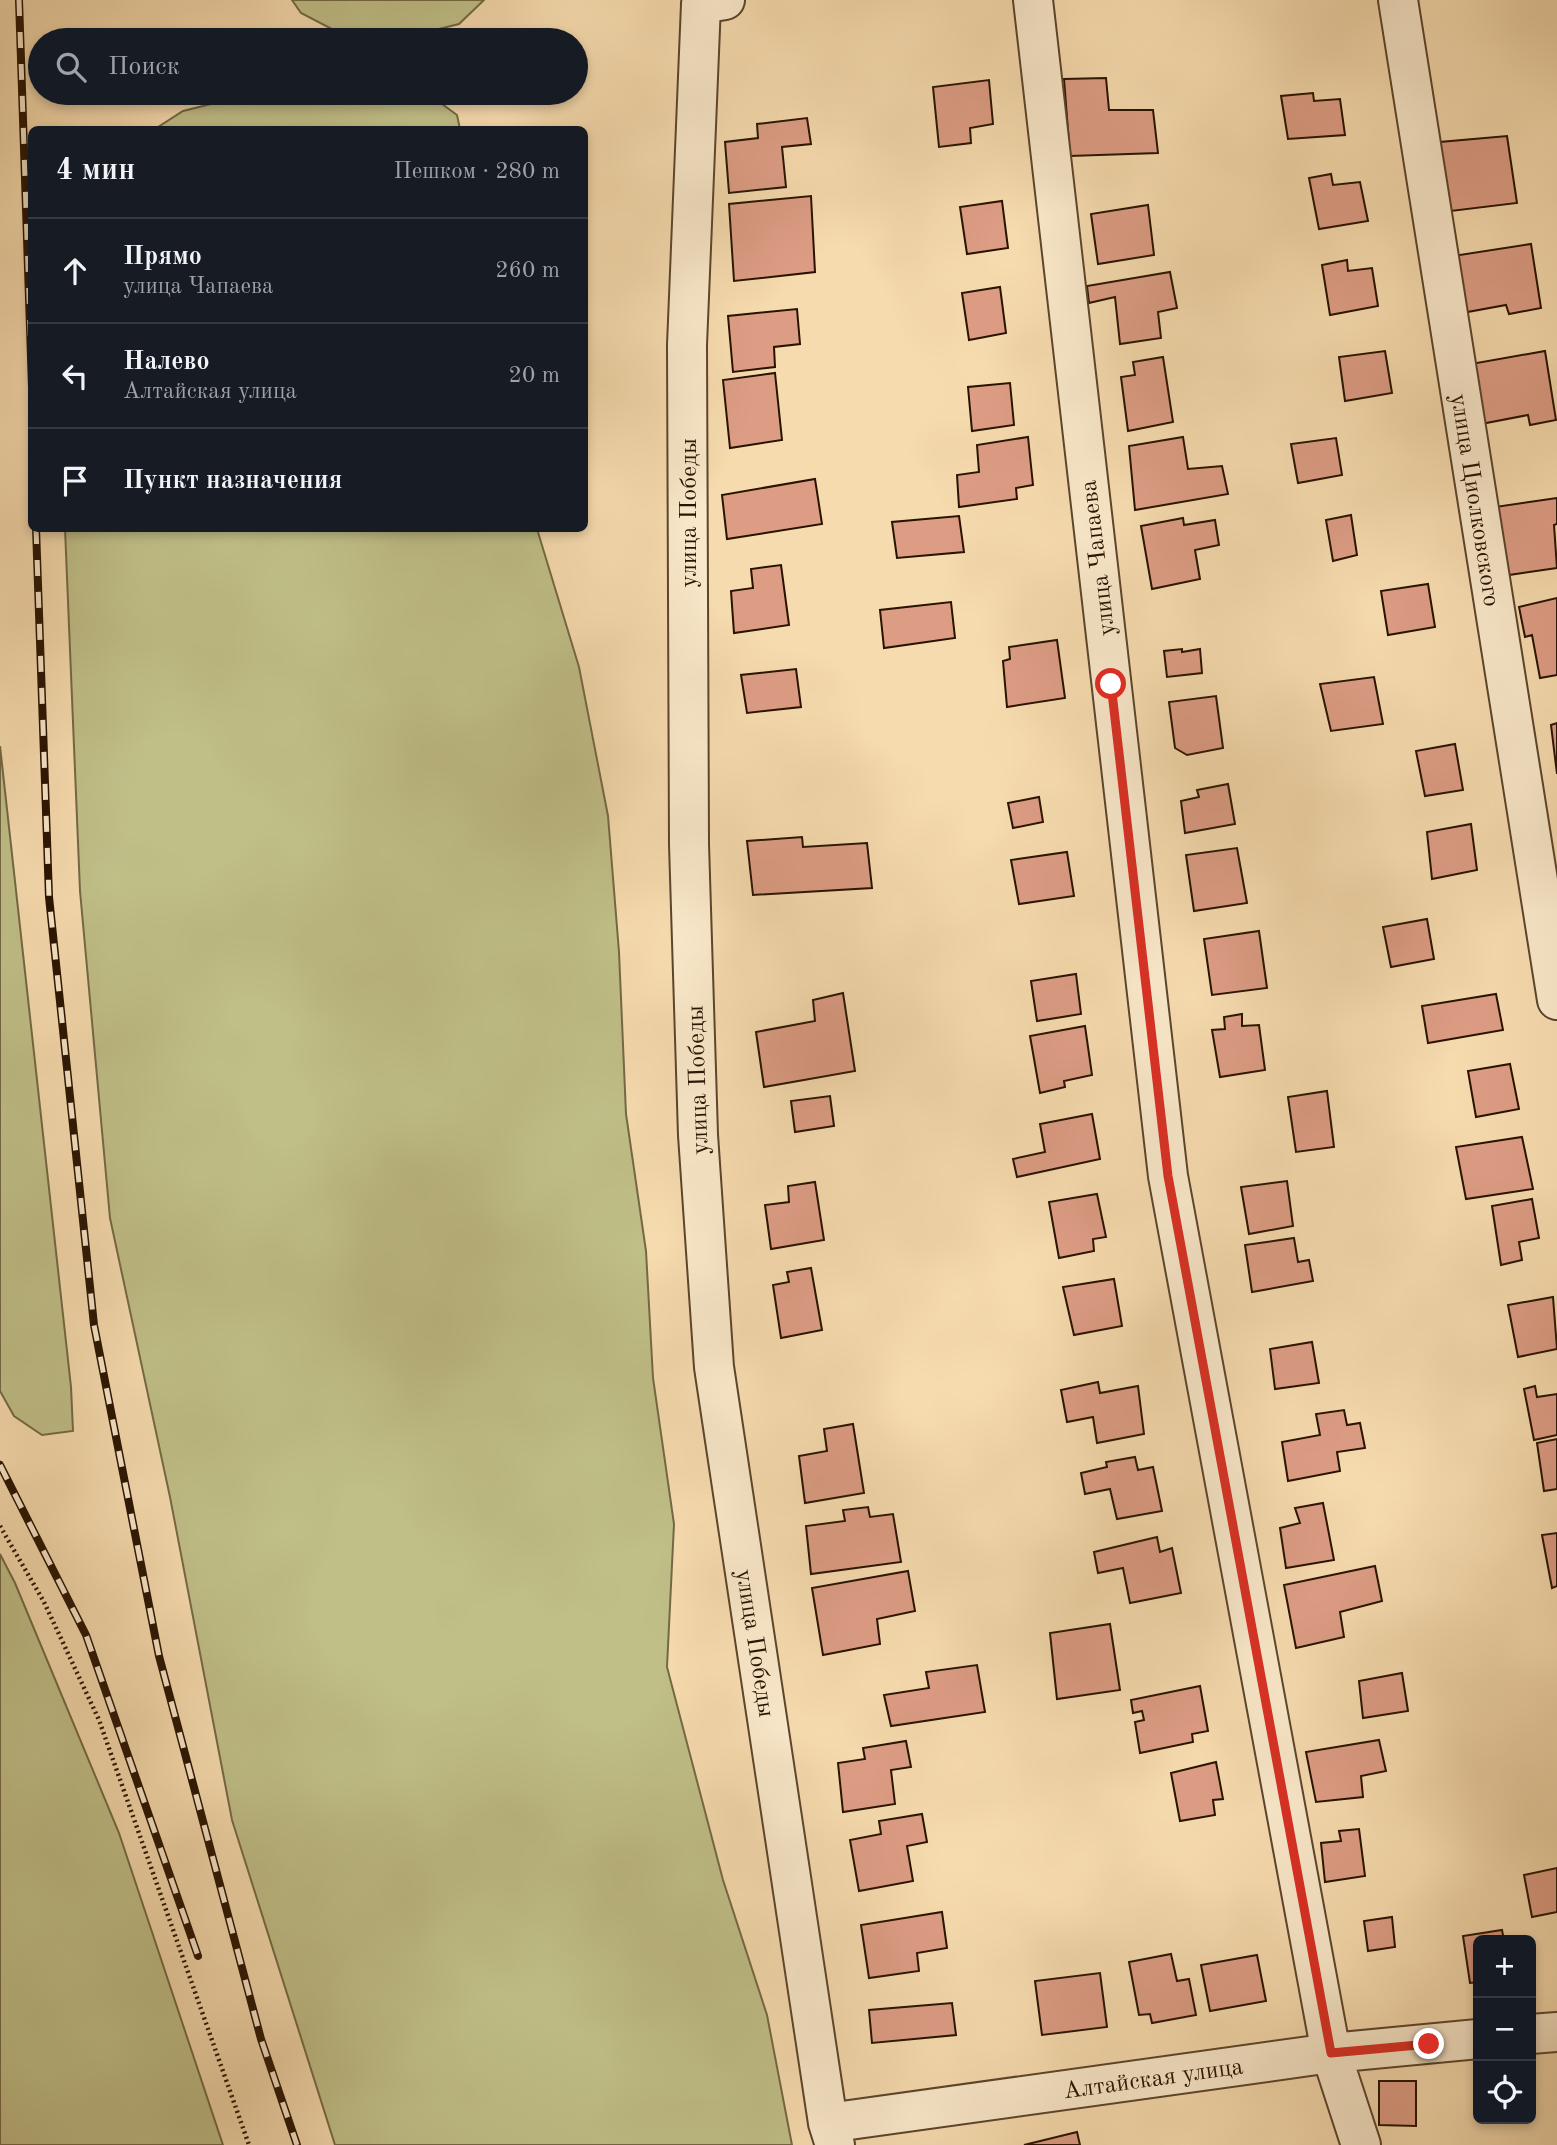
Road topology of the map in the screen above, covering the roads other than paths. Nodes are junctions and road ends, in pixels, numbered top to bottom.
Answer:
1 (1033, 0) edge
2 (1398, 0) edge
3 (713, 2) edge
4 (1557, 1000) edge
5 (1557, 2032) edge
6 (1536, 2034) edge
7 (1473, 2039) edge
8 (1331, 2053) junction
9 (832, 2134) edge
10 (1361, 2145) edge

1 - 8 street, улица Чапаева
2 - 4 street, улица Циолковского
3 - 9 street, улица Победы
5 - 6 street
7 - 8 street, Алтайская улица
8 - 9 street, Алтайская улица
8 - 10 street, улица Чапаева

